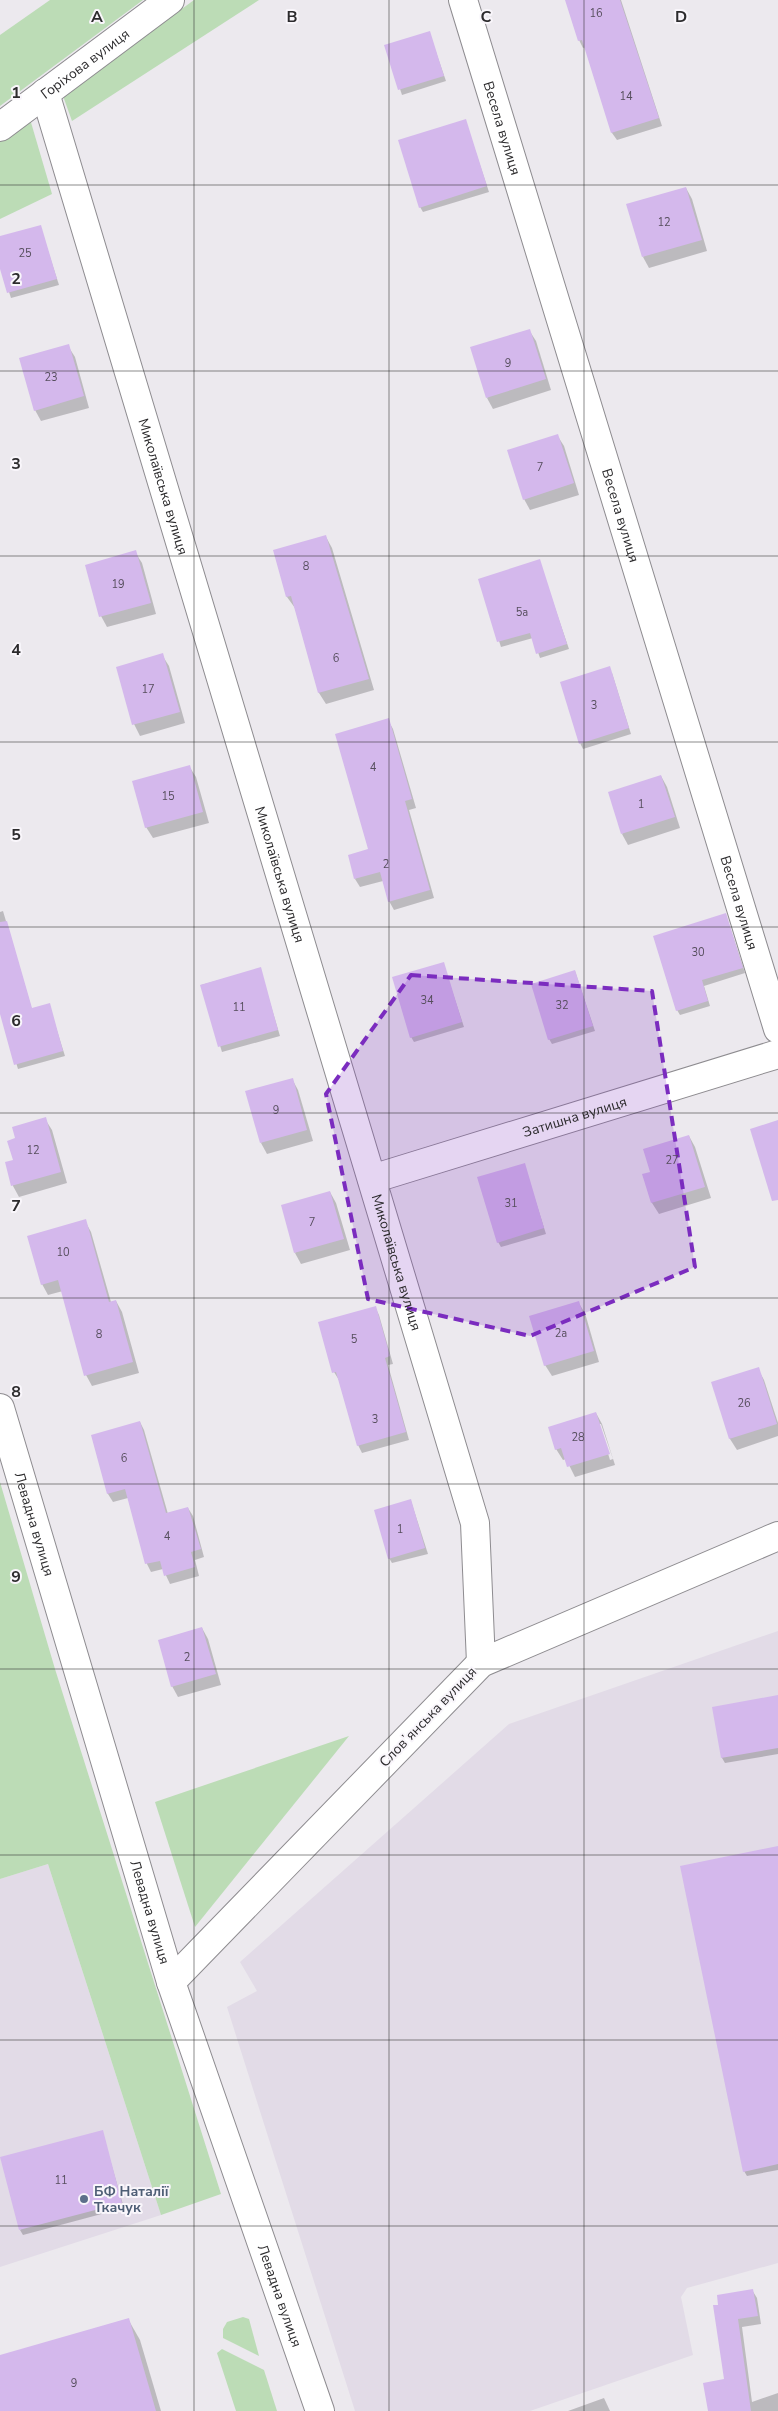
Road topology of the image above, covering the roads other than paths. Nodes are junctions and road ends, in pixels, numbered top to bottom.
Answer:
1 (170, 0) edge
2 (463, 0) edge
3 (45, 93) junction
4 (0, 126) edge
5 (778, 1029) edge
6 (778, 1054) edge
7 (372, 1179) junction
8 (0, 1408) edge
9 (778, 1536) edge
10 (481, 1663) junction
11 (171, 1982) junction
12 (320, 2411) edge

1 - 3 street, Горіхова вулиця
2 - 5 street, Весела вулиця
3 - 4 street, Горіхова вулиця
3 - 7 street, Миколаївська вулиця
6 - 7 street, Затишна вулиця
7 - 10 street, Миколаївська вулиця
8 - 11 street, Левадна вулиця
9 - 10 street, Словʼянська вулиця
10 - 11 street, Словʼянська вулиця
11 - 12 street, Левадна вулиця

